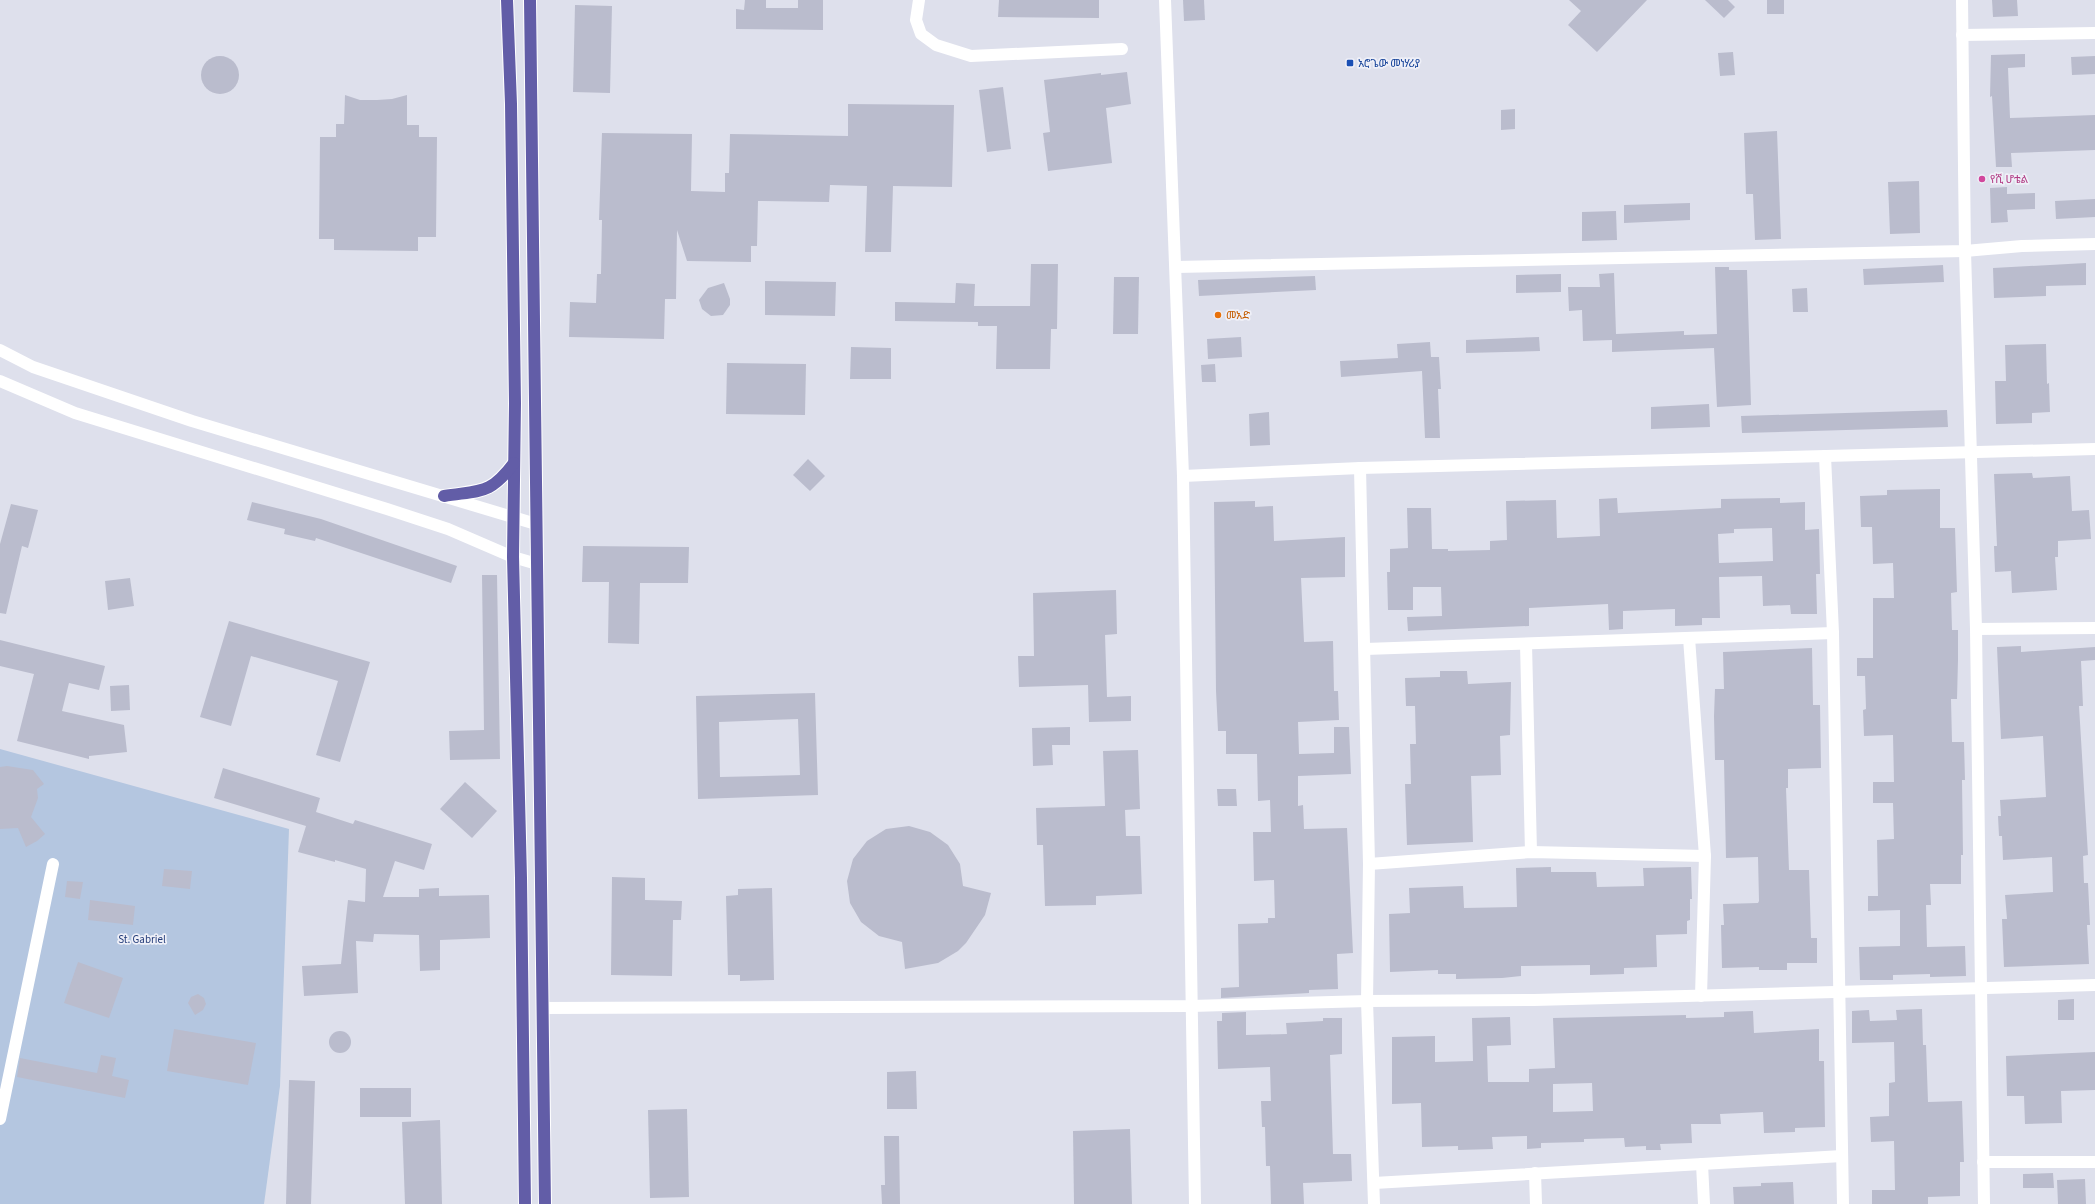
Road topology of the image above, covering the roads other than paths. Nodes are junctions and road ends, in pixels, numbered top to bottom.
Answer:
1 (507, 0) edge
2 (530, 0) edge
3 (919, 0) edge
4 (1165, 0) edge
5 (1962, 0) edge
6 (2095, 33) edge
7 (1962, 35) junction
8 (1122, 50) dead end
9 (2095, 244) edge
10 (1965, 250) junction
11 (1176, 267) junction
12 (0, 350) edge
13 (0, 381) edge
14 (2095, 449) edge
15 (1972, 452) junction
16 (1825, 456) junction
17 (514, 463) junction
18 (1360, 468) junction
19 (1183, 476) junction
20 (444, 496) junction
21 (514, 518) junction
22 (536, 524) junction
23 (513, 557) junction
24 (537, 564) junction
25 (2095, 628) edge
26 (1976, 629) junction
27 (1833, 633) junction
28 (1689, 638) junction
29 (1526, 644) junction
30 (1365, 649) junction
31 (1532, 852) junction
32 (1705, 856) junction
33 (53, 864) dead end
34 (1369, 864) junction
35 (2095, 985) edge
36 (1980, 987) junction
37 (1841, 992) junction
38 (1701, 996) junction
39 (1367, 1001) junction
40 (1191, 1006) junction
41 (542, 1008) junction
42 (0, 1119) edge
43 (1842, 1156) junction
44 (1983, 1162) junction
45 (2095, 1162) edge
46 (1702, 1164) junction
47 (1535, 1173) junction
48 (1374, 1183) junction
49 (525, 1204) edge
50 (545, 1204) edge
51 (1195, 1204) edge
52 (1374, 1204) edge
53 (1536, 1204) edge
54 (1704, 1204) edge
55 (1843, 1204) edge
56 (1984, 1204) edge

1 - 17 main road
2 - 22 main road
3 - 8 street
4 - 11 street
5 - 7 street
6 - 7 street
7 - 10 street
9 - 10 street
10 - 11 street
10 - 15 street
11 - 19 street
12 - 20 street
13 - 23 street
14 - 15 street
15 - 16 street
15 - 26 street
16 - 18 street
16 - 27 street
17 - 20 main road
17 - 21 main road
18 - 19 street
18 - 30 street
19 - 40 street
20 - 21 street
21 - 22 street
21 - 23 main road
22 - 24 main road
23 - 24 street
23 - 49 main road
24 - 41 main road
25 - 26 street
26 - 36 street
27 - 28 street
27 - 37 street
28 - 29 street
28 - 32 street
29 - 30 street
29 - 31 street
30 - 34 street
31 - 32 street
31 - 34 street
32 - 38 street
33 - 42 street
34 - 39 street
35 - 36 street
36 - 37 street
36 - 44 street
37 - 38 street
37 - 43 street
38 - 39 street
39 - 40 street
39 - 48 street
40 - 41 street
40 - 51 street
41 - 50 main road
43 - 46 street
43 - 55 street
44 - 45 street
44 - 56 street
46 - 47 street
46 - 54 street
47 - 48 street
47 - 53 street
48 - 52 street

